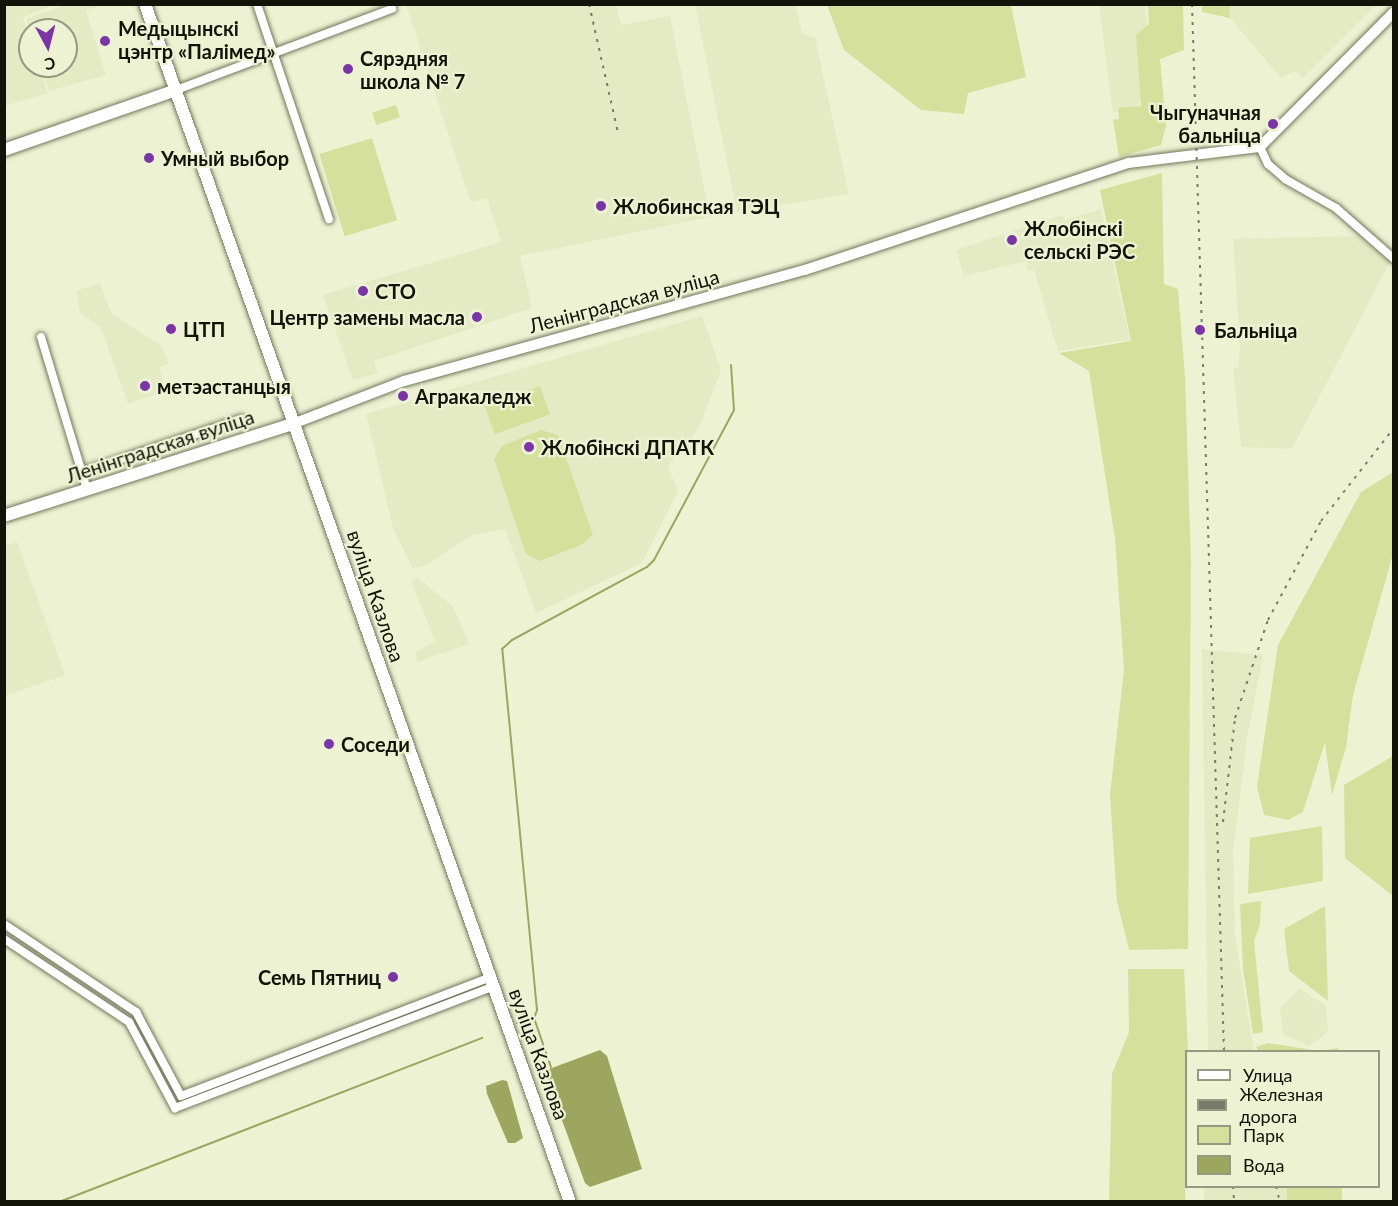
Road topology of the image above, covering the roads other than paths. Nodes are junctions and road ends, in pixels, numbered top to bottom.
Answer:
1 (145, 4) edge
2 (257, 4) edge
3 (392, 9) dead end
4 (1394, 12) edge
5 (274, 53) junction
6 (176, 90) junction
7 (1260, 147) junction
8 (4, 150) edge
9 (329, 219) dead end
10 (1394, 259) edge
11 (41, 337) dead end
12 (241, 419) dead end
13 (295, 423) junction
14 (82, 472) junction
15 (87, 489) junction
16 (4, 516) edge
17 (4, 924) edge
18 (4, 939) edge
19 (493, 982) junction
20 (570, 1202) edge

1 - 6 main road, вуліца Казлова
2 - 5 street
3 - 5 street
4 - 7 street
5 - 6 street
5 - 9 street
6 - 8 main road
6 - 13 main road, вуліца Казлова
7 - 10 street
7 - 13 street, Ленінградская вуліца
11 - 14 street
12 - 14 street
13 - 15 main road, Ленінградская вуліца
13 - 19 main road, вуліца Казлова
14 - 15 street
15 - 16 main road, Ленінградская вуліца
17 - 19 street
18 - 19 street
19 - 20 main road, вуліца Казлова

